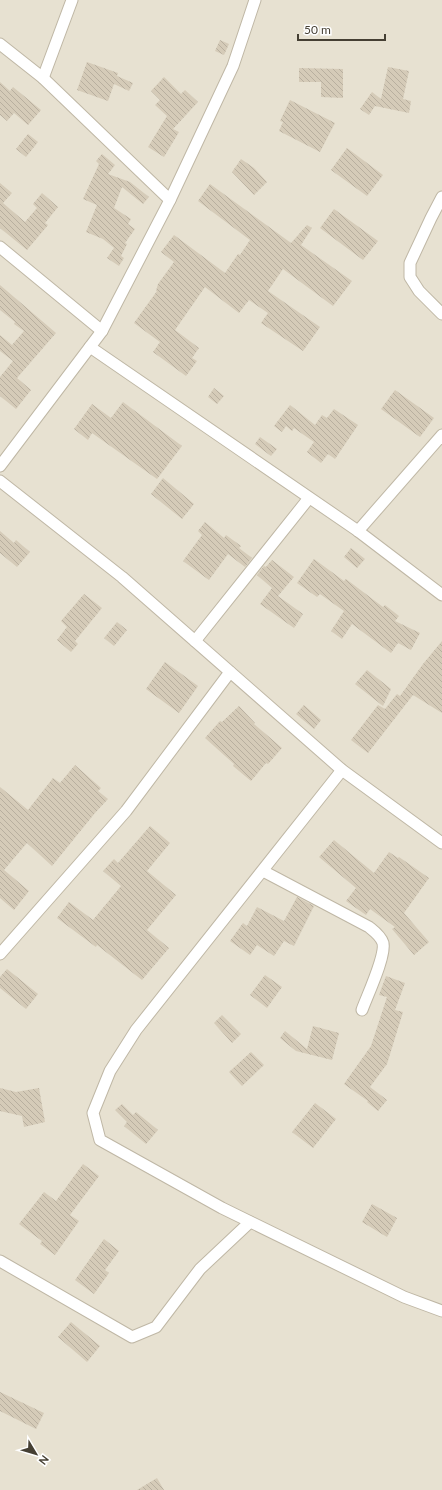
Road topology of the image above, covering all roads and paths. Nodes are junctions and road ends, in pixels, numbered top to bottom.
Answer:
1 (72, 0) edge
2 (255, 0) edge
3 (0, 44) edge
4 (43, 78) junction
5 (442, 197) edge
6 (170, 200) junction
7 (0, 247) edge
8 (442, 314) edge
9 (102, 332) junction
10 (90, 347) junction
11 (442, 435) edge
12 (0, 466) edge
13 (0, 481) edge
14 (309, 498) junction
15 (358, 531) junction
16 (442, 595) edge
17 (195, 641) junction
18 (230, 672) junction
19 (342, 770) junction
20 (442, 843) edge
21 (263, 871) junction
22 (0, 954) edge
23 (362, 1010) dead end
24 (250, 1222) junction
25 (0, 1261) edge
26 (442, 1311) edge

1 - 4 street
2 - 6 street
3 - 4 street
4 - 6 street
5 - 8 street
6 - 9 street
7 - 9 street
9 - 10 street
10 - 12 street
10 - 14 street
11 - 15 street
13 - 17 street
14 - 15 street
14 - 17 street
15 - 16 street
17 - 18 street
18 - 19 street
18 - 22 street
19 - 20 street
19 - 21 street
21 - 23 street
21 - 24 street
24 - 25 street
24 - 26 street

